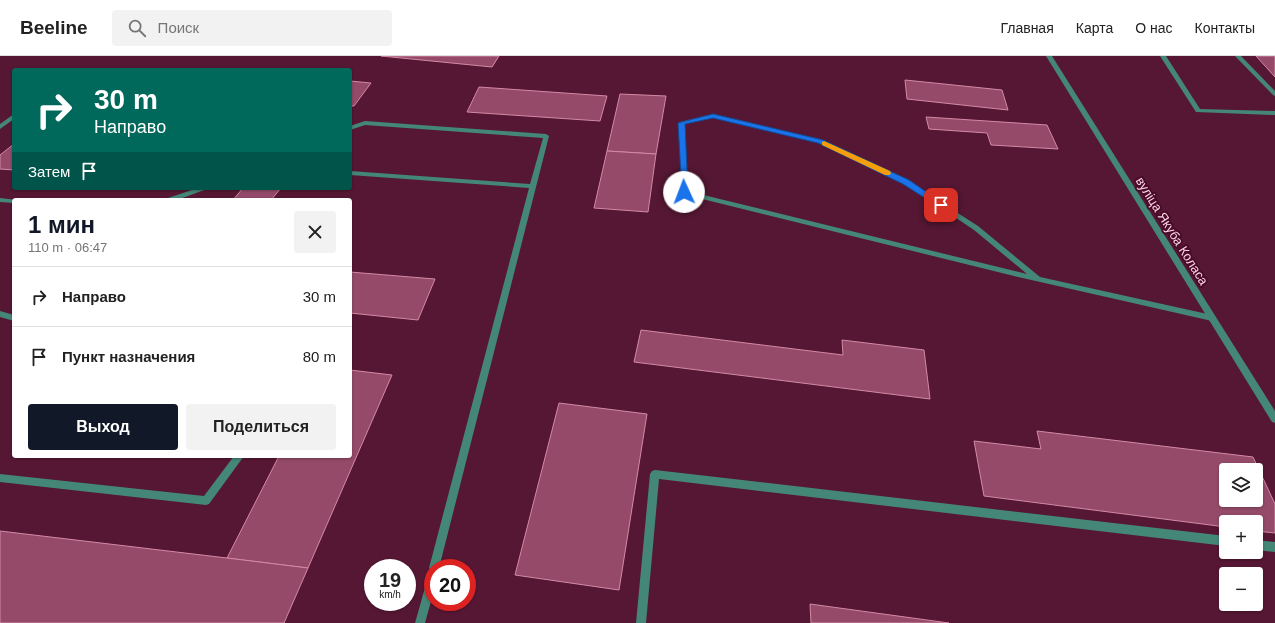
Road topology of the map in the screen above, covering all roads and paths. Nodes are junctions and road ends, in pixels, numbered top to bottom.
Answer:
1 (1049, 56) edge
2 (1163, 56) edge
3 (1238, 56) edge
4 (1275, 94) edge
5 (1275, 113) edge
6 (12, 118) edge
7 (0, 127) edge
8 (352, 127) edge
9 (352, 172) edge
10 (532, 186) junction
11 (199, 190) edge
12 (176, 198) edge
13 (0, 200) edge
14 (12, 201) edge
15 (1037, 278) junction
16 (0, 314) edge
17 (12, 317) edge
18 (1212, 318) junction
19 (1275, 419) edge
20 (238, 458) edge
21 (0, 478) edge
22 (1219, 541) edge
23 (1263, 546) edge
24 (1275, 547) edge
25 (436, 559) edge
26 (424, 608) edge
27 (420, 623) edge
28 (641, 623) edge

1 - 18 street, вуліца Якуба Коласа
2 - 5 street
3 - 4 street
6 - 7 street
8 - 10 street
9 - 10 street
10 - 25 street
11 - 12 street
13 - 14 street
15 - 15 street
15 - 18 street
16 - 17 street
18 - 19 street, вуліца Якуба Коласа
20 - 21 street
22 - 28 street
23 - 24 street
26 - 27 street

